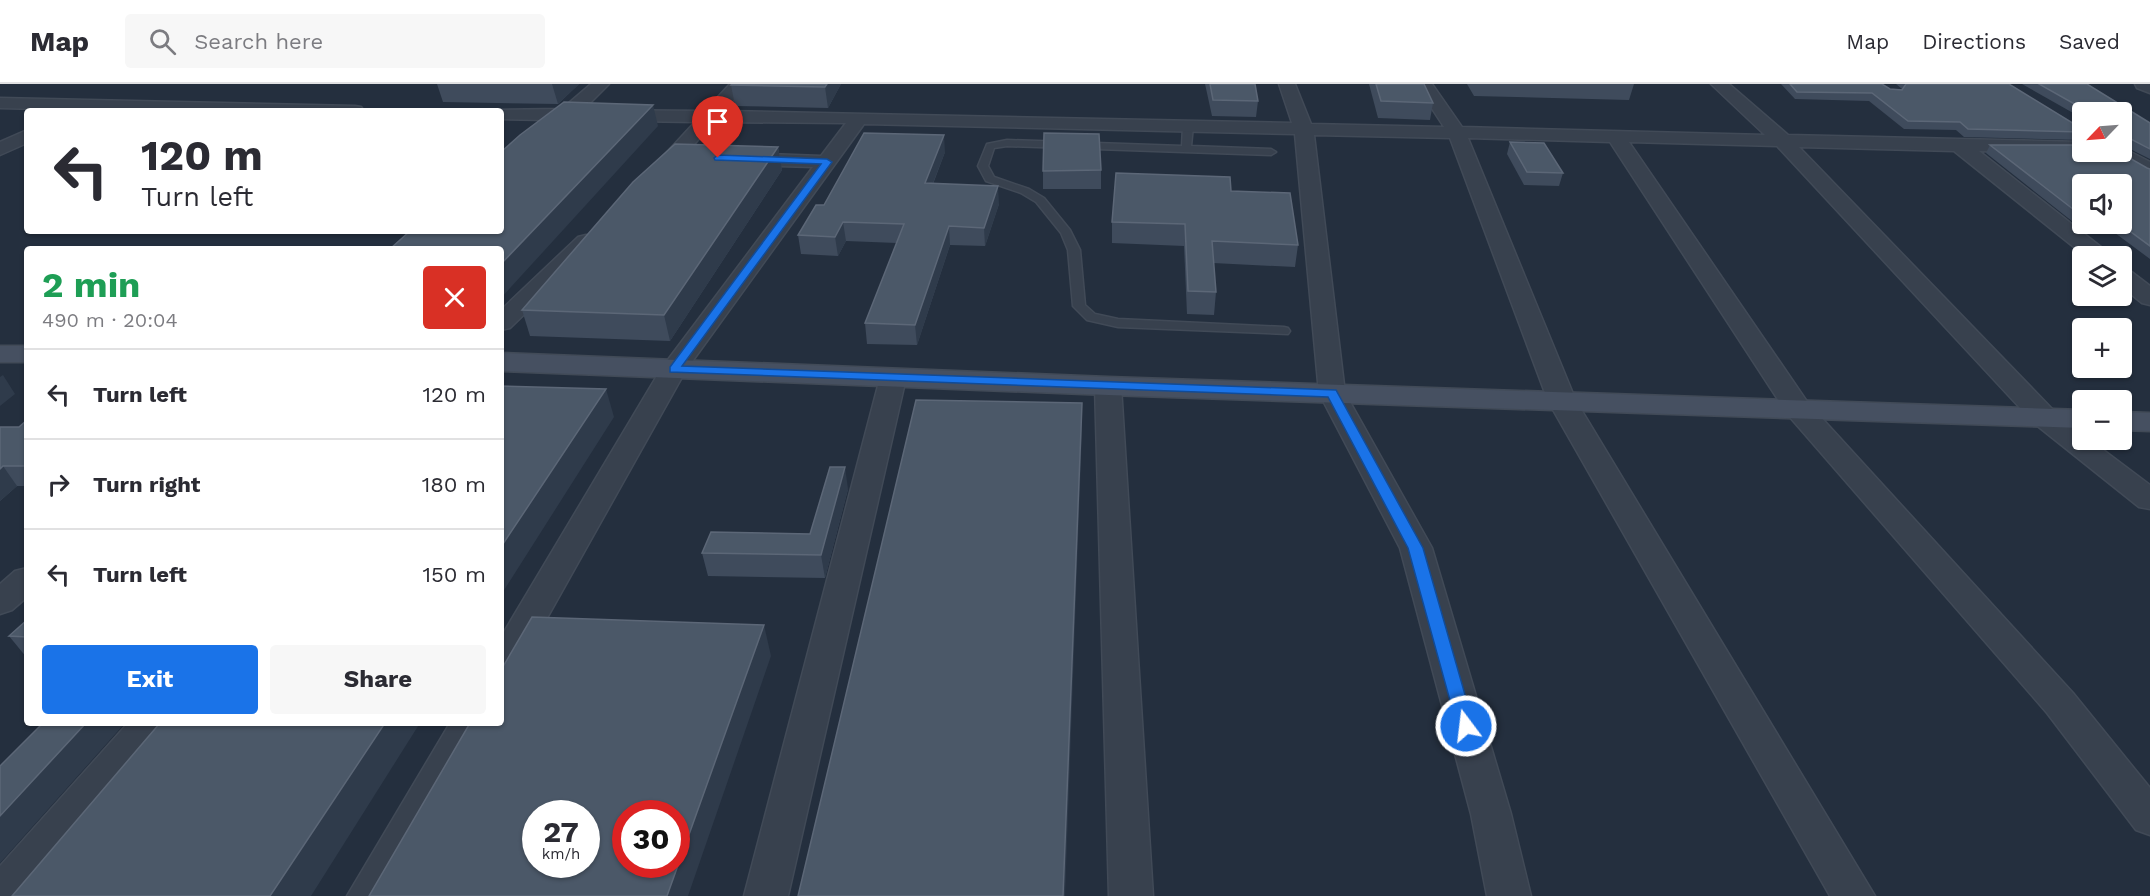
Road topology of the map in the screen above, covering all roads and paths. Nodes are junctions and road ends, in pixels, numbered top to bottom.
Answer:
1 (601, 84) edge
2 (739, 84) edge
3 (1287, 84) edge
4 (1424, 84) edge
5 (1719, 84) edge
6 (2143, 84) edge
7 (2150, 88) edge
8 (0, 103) edge
9 (85, 108) edge
10 (504, 114) edge
11 (566, 115) junction
12 (709, 117) junction
13 (859, 118) junction
14 (1188, 126) junction
15 (1304, 130) junction
16 (1457, 133) junction
17 (24, 137) edge
18 (1616, 137) junction
19 (1782, 140) junction
20 (1958, 144) junction
21 (2072, 148) edge
22 (0, 149) edge
23 (1186, 150) junction
24 (2132, 150) edge
25 (2150, 150) edge
26 (1271, 152) dead end
27 (675, 157) junction
28 (698, 157) edge
29 (722, 158) edge
30 (2132, 158) edge
31 (827, 162) junction
32 (504, 163) edge
33 (2150, 171) edge
34 (642, 188) edge
35 (600, 228) edge
36 (2086, 246) edge
37 (2132, 284) edge
38 (2150, 298) edge
39 (504, 320) edge
40 (1284, 331) dead end
41 (0, 354) edge
42 (24, 354) edge
43 (504, 362) edge
44 (674, 369) junction
45 (893, 378) junction
46 (1108, 386) junction
47 (1332, 393) junction
48 (1562, 401) junction
49 (1798, 409) junction
50 (2045, 418) junction
51 (2072, 419) edge
52 (2132, 421) edge
53 (2150, 422) edge
54 (2150, 500) edge
55 (0, 575) edge
56 (24, 578) edge
57 (24, 581) edge
58 (0, 602) edge
59 (504, 663) edge
60 (147, 726) edge
61 (467, 726) edge
62 (2150, 818) edge
63 (1, 896) edge
64 (369, 896) edge
65 (766, 896) edge
66 (1131, 896) edge
67 (1509, 896) edge
68 (1853, 896) edge

1 - 11 street
2 - 12 street
3 - 15 street
4 - 16 street
5 - 19 street
6 - 7 street
8 - 9 street
10 - 11 street
11 - 12 street
11 - 32 street
12 - 13 street
12 - 27 street
13 - 14 street
13 - 31 street
14 - 15 street
14 - 23 lane
15 - 16 street
15 - 47 street
16 - 18 street
16 - 48 street
17 - 22 street
18 - 19 street
18 - 49 street
19 - 20 street
19 - 50 street
20 - 21 street
20 - 36 street
23 - 26 lane
23 - 40 lane
24 - 25 street
27 - 28 street
27 - 34 street
29 - 31 street
30 - 33 street
31 - 44 street
35 - 39 street
37 - 38 street
41 - 42 street
43 - 44 street
44 - 45 street
44 - 59 street
45 - 46 street
45 - 65 street
46 - 47 street
46 - 66 street
47 - 48 street
47 - 67 street
48 - 49 street
48 - 68 street
49 - 50 street
49 - 62 street
50 - 51 street
50 - 54 street
52 - 53 street
55 - 56 street
57 - 58 street
60 - 63 street
61 - 64 street

